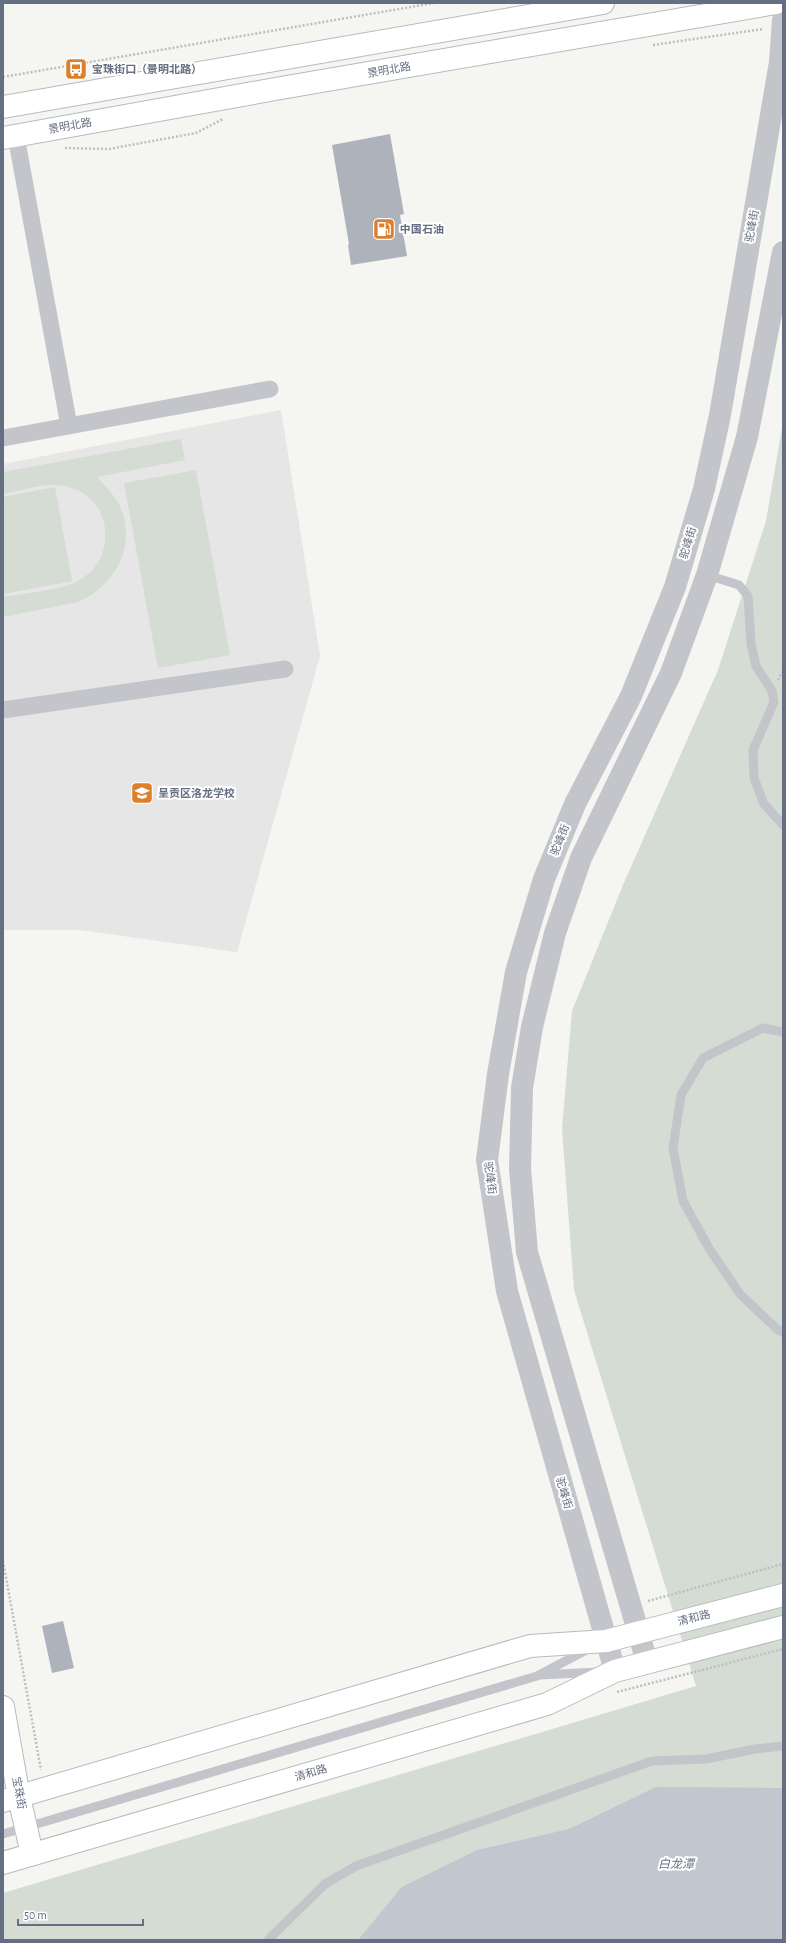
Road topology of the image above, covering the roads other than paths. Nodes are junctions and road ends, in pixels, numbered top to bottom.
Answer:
1 (603, 3) edge
2 (776, 3) edge
3 (783, 20) edge
4 (782, 26) edge
5 (3, 107) edge
6 (9, 137) edge
7 (783, 252) edge
8 (270, 389) dead end
9 (69, 426) junction
10 (3, 438) edge
11 (707, 575) junction
12 (285, 669) dead end
13 (3, 710) edge
14 (783, 825) edge
15 (783, 1032) edge
16 (783, 1332) edge
17 (783, 1595) edge
18 (783, 1627) edge
19 (638, 1632) junction
20 (606, 1640) junction
21 (647, 1662) junction
22 (615, 1670) junction
23 (537, 1676) junction
24 (3, 1707) edge
25 (783, 1746) edge
26 (11, 1799) edge
27 (26, 1828) junction
28 (3, 1834) edge
29 (32, 1854) junction
30 (3, 1863) edge
31 (268, 1940) edge

1 - 5 main road
2 - 6 main road, 景明北路
3 - 4 street, 驼峰街
4 - 20 street, 驼峰街
6 - 9 street
7 - 11 street
8 - 9 street
9 - 10 street
11 - 14 lane
11 - 19 street
12 - 13 street
15 - 16 lane
17 - 19 main road, 清和路
18 - 21 main road, 清和路
19 - 20 main road, 清和路
19 - 21 street
20 - 22 street, 驼峰街
20 - 23 lane, 清和路
20 - 26 main road, 清和路
21 - 22 main road, 清和路
22 - 23 lane, 清和路
22 - 29 main road, 清和路
23 - 27 lane, 清和路
24 - 26 main road, 宝珠街
25 - 31 lane
26 - 27 main road, 宝珠街
27 - 28 lane, 清和路
27 - 29 main road, 宝珠街
29 - 30 main road, 清和路

